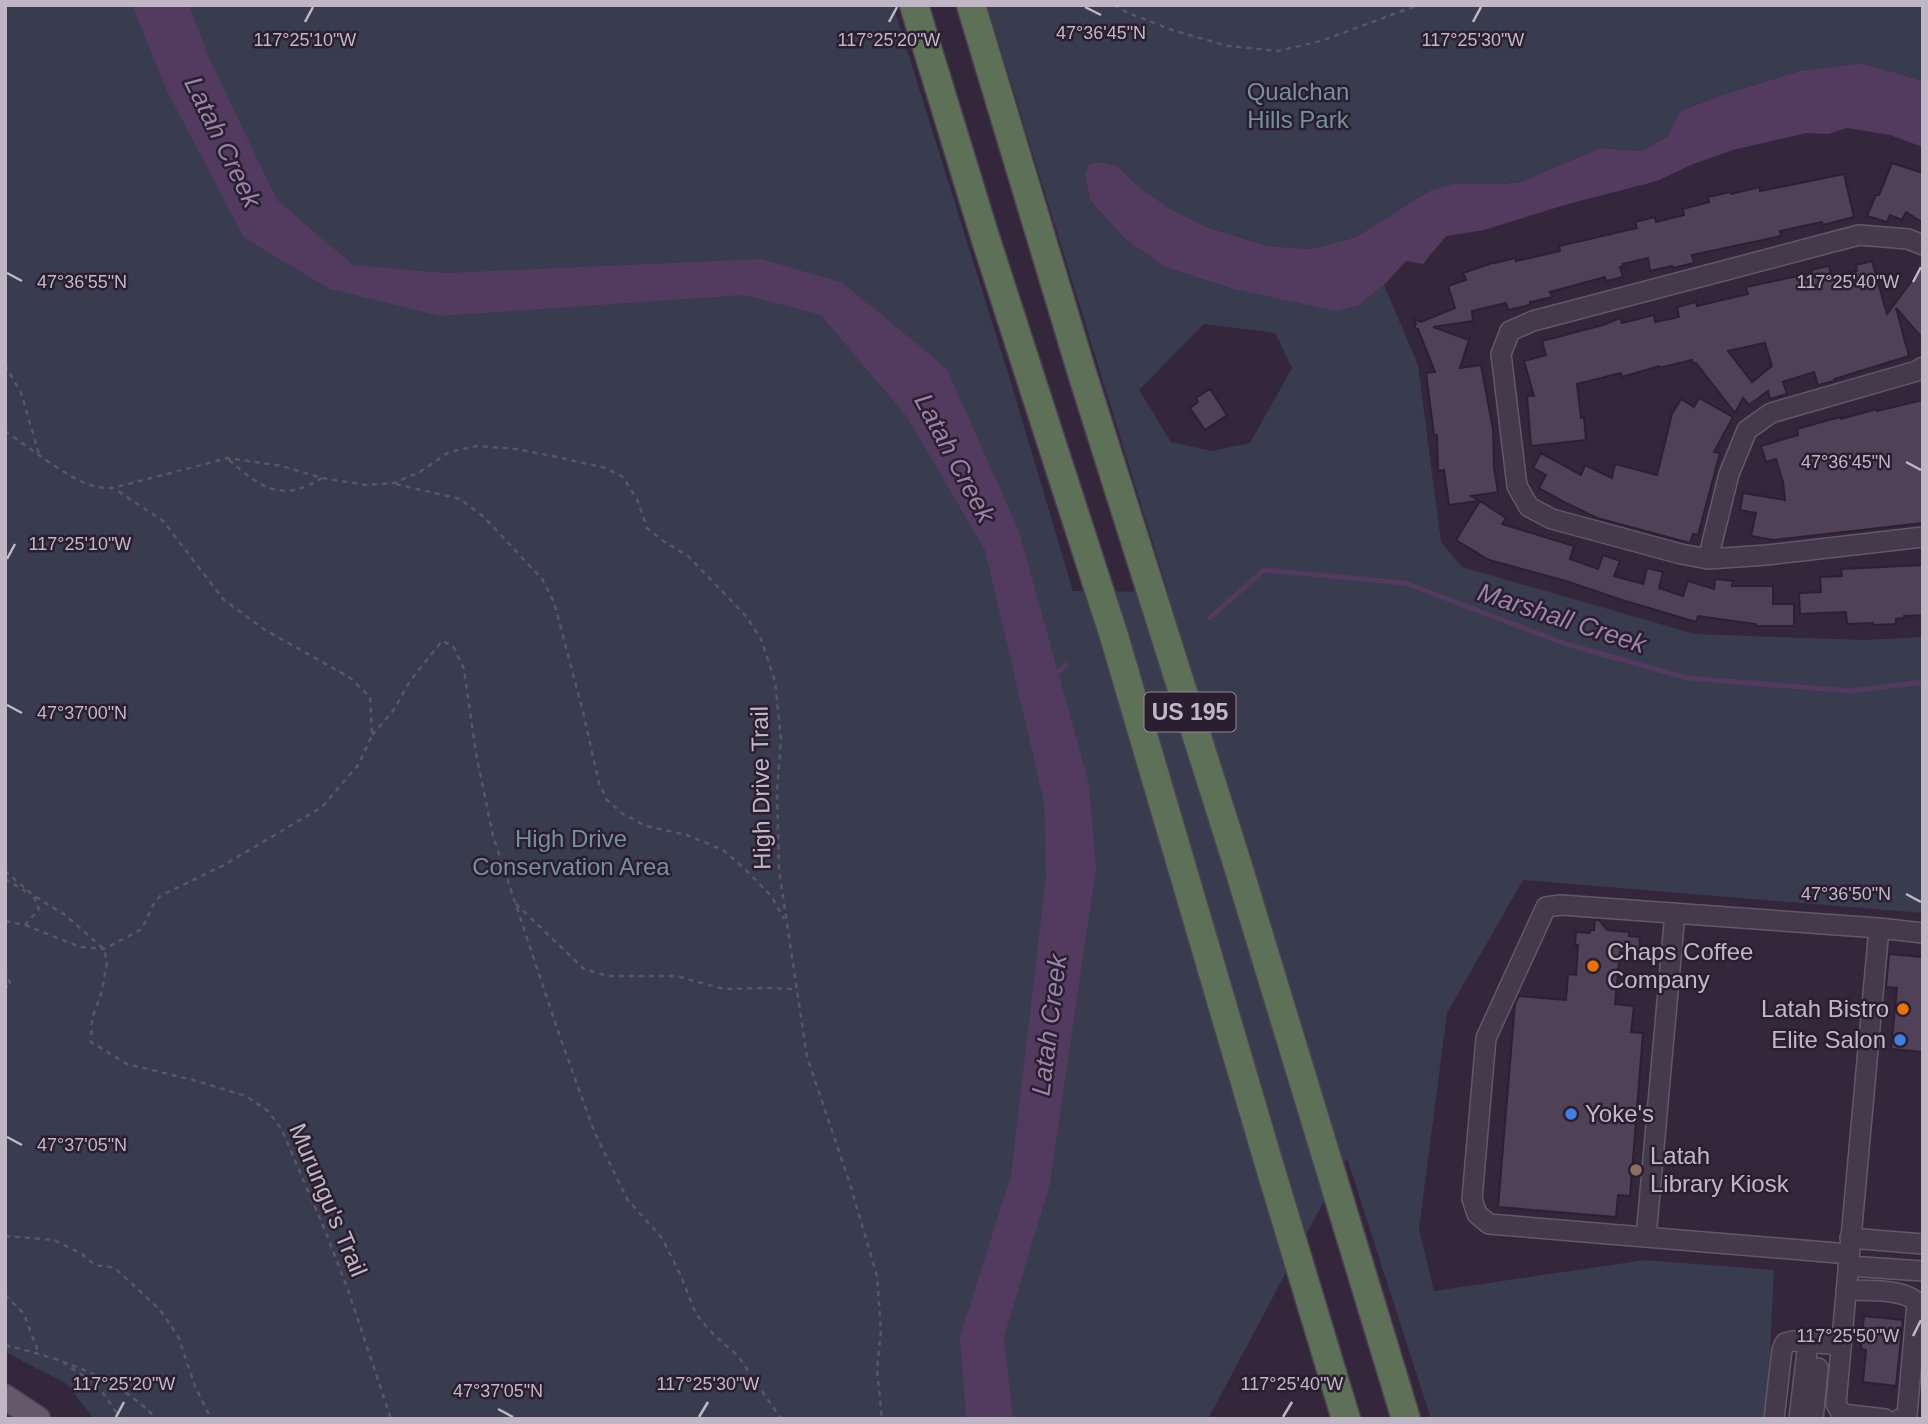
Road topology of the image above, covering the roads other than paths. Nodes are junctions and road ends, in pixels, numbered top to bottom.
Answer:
1 (914, 5) edge
2 (971, 5) edge
3 (1923, 245) edge
4 (1923, 367) edge
5 (1923, 537) edge
6 (1708, 559) junction
7 (1675, 913) junction
8 (1880, 928) junction
9 (1923, 933) edge
10 (1646, 1237) junction
11 (1923, 1244) edge
12 (1849, 1253) junction
13 (1923, 1271) edge
14 (1846, 1290) junction
15 (1807, 1342) junction
16 (1841, 1345) junction
17 (8, 1398) edge
18 (1840, 1416) edge
19 (1903, 1417) edge
20 (38, 1419) edge
21 (1346, 1419) edge
22 (1406, 1419) edge
23 (1774, 1419) edge
24 (1786, 1419) edge
25 (1799, 1419) edge
26 (1813, 1419) edge
27 (1885, 1419) edge

1 - 21 highway, US 195
2 - 22 highway, US 195
3 - 6 street
4 - 6 street
5 - 6 street
7 - 8 street
7 - 10 street
7 - 10 street
8 - 9 street
8 - 12 street
10 - 12 street
11 - 12 street
12 - 13 street
12 - 14 street
14 - 16 street
14 - 19 street
15 - 16 street
15 - 23 street
15 - 24 street
15 - 25 street
15 - 26 street
16 - 18 street
17 - 20 main road
18 - 27 street

